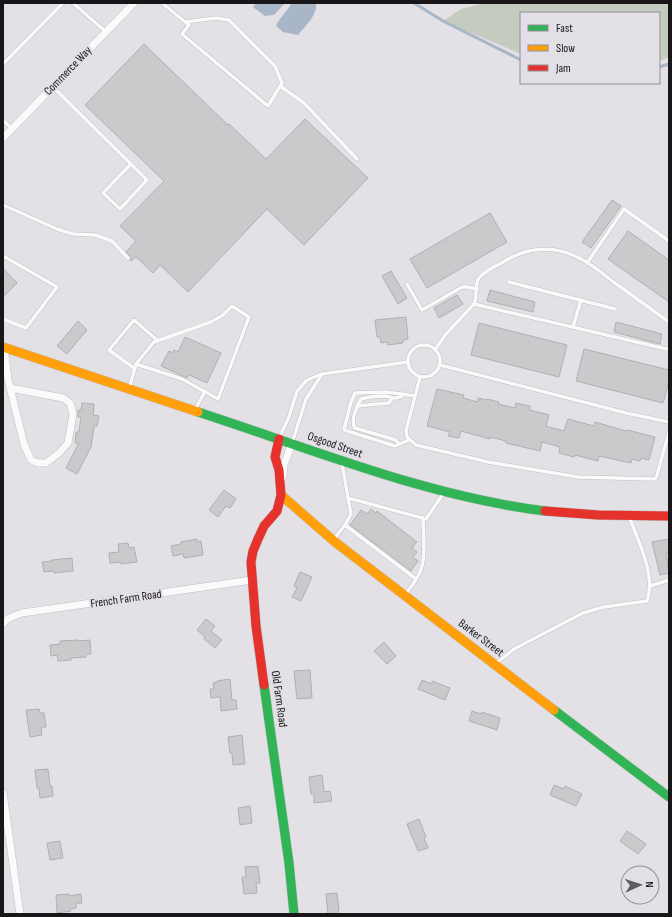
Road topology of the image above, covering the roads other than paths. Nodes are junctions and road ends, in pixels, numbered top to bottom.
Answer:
1 (63, 3) edge
2 (74, 3) edge
3 (134, 3) edge
4 (162, 3) edge
5 (185, 22) junction
6 (106, 32) junction
7 (3, 64) edge
8 (280, 86) junction
9 (53, 87) junction
10 (3, 120) edge
11 (12, 129) junction
12 (3, 138) edge
13 (358, 159) dead end
14 (130, 164) junction
15 (3, 205) edge
16 (669, 241) edge
17 (128, 258) dead end
18 (3, 259) edge
19 (587, 263) junction
20 (509, 282) dead end
21 (407, 284) dead end
22 (477, 290) junction
23 (581, 300) junction
24 (474, 304) junction
25 (615, 309) dead end
26 (3, 319) edge
27 (669, 322) edge
28 (573, 327) junction
29 (158, 341) junction
30 (4, 347) edge
31 (436, 348) junction
32 (669, 349) edge
33 (408, 362) junction
34 (136, 364) junction
35 (440, 365) junction
36 (134, 368) junction
37 (322, 374) junction
38 (420, 377) junction
39 (10, 388) junction
40 (129, 390) junction
41 (205, 391) junction
42 (404, 394) junction
43 (415, 396) junction
44 (392, 398) junction
45 (357, 406) junction
46 (195, 411) junction
47 (669, 422) edge
48 (669, 432) edge
49 (279, 439) junction
50 (409, 440) junction
51 (292, 443) junction
52 (399, 444) junction
53 (341, 460) junction
54 (444, 492) junction
55 (281, 495) junction
56 (348, 498) junction
57 (629, 516) junction
58 (669, 516) edge
59 (422, 518) junction
60 (345, 525) junction
61 (333, 540) junction
62 (416, 579) junction
63 (252, 580) junction
64 (669, 580) edge
65 (650, 586) junction
66 (406, 595) junction
67 (3, 623) edge
68 (495, 664) junction
69 (3, 793) edge
70 (669, 798) edge
71 (20, 914) edge
72 (294, 914) edge

1 - 7 lane
2 - 6 lane
3 - 6 street, Commerce Way
4 - 5 lane
5 - 8 lane
5 - 8 lane
6 - 9 street, Commerce Way
8 - 13 lane
9 - 11 street, Commerce Way
9 - 14 lane
10 - 11 lane
11 - 12 street, Commerce Way
14 - 14 lane
15 - 17 lane
16 - 19 lane
18 - 26 lane
19 - 22 lane
19 - 27 lane
20 - 23 lane
21 - 22 lane
22 - 24 lane
23 - 25 lane
23 - 28 lane
24 - 28 lane
24 - 31 lane
28 - 32 lane
29 - 34 lane
29 - 36 lane
29 - 41 lane
30 - 39 street
30 - 40 main road, Osgood Street
31 - 33 lane
31 - 35 lane
33 - 37 lane
33 - 38 lane
34 - 36 lane
34 - 41 lane
35 - 38 lane
35 - 47 lane
36 - 40 lane
37 - 49 lane
37 - 51 lane
38 - 43 lane
39 - 39 street
40 - 46 main road, Osgood Street
41 - 46 lane
42 - 43 lane
42 - 44 lane
42 - 52 lane
43 - 50 lane
44 - 45 lane
44 - 45 lane
45 - 52 lane
46 - 49 main road, Osgood Street
48 - 50 lane
49 - 51 main road, Osgood Street
49 - 55 main road
50 - 52 lane
51 - 53 main road, Osgood Street
51 - 55 street
53 - 54 main road, Osgood Street
53 - 56 lane
54 - 57 main road, Osgood Street
54 - 59 lane
55 - 61 main road, Barker Street
55 - 63 main road, Old Farm Road
56 - 59 lane
56 - 60 lane
57 - 58 main road, Osgood Street
57 - 65 lane
59 - 62 lane
60 - 61 lane
60 - 62 lane
61 - 66 main road, Barker Street
62 - 66 lane
63 - 67 street, French Farm Road
63 - 72 main road, Old Farm Road
64 - 65 lane
65 - 68 lane
66 - 68 main road, Barker Street
68 - 70 main road, Barker Street
69 - 71 street

